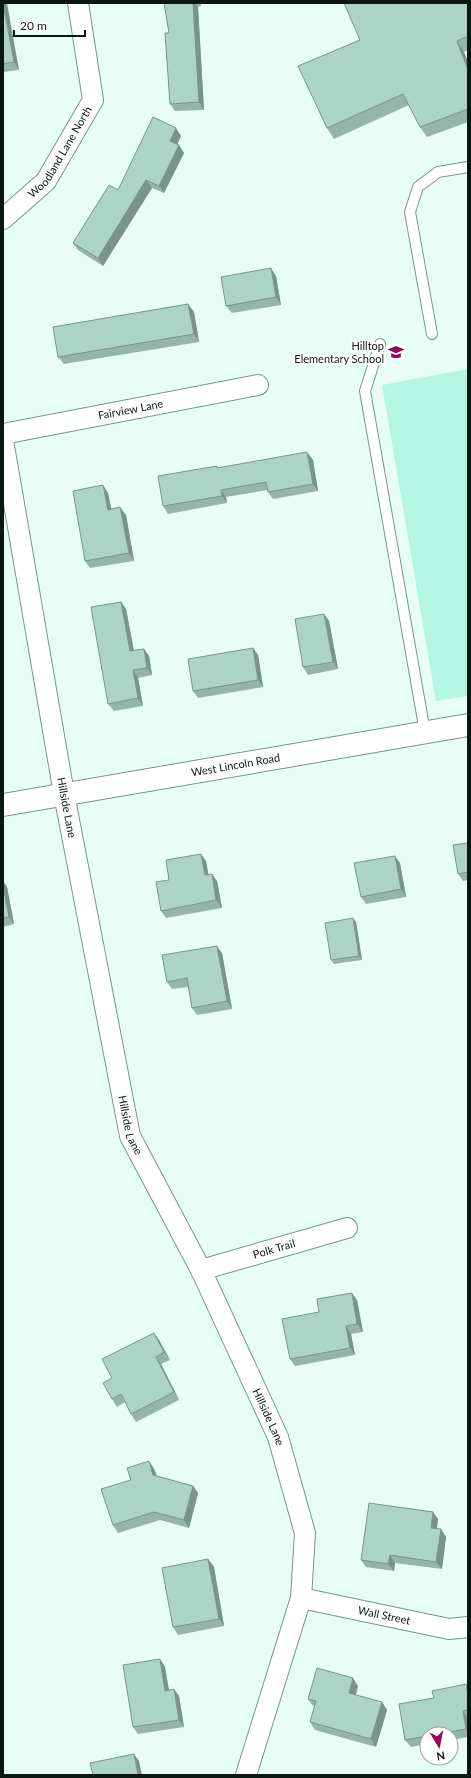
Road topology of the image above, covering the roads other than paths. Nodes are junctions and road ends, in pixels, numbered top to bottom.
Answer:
1 (78, 3) edge
2 (468, 167) edge
3 (3, 218) edge
4 (432, 334) dead end
5 (380, 344) dead end
6 (258, 385) dead end
7 (3, 434) edge
8 (3, 440) edge
9 (468, 725) edge
10 (425, 732) junction
11 (64, 794) junction
12 (3, 806) edge
13 (347, 1228) dead end
14 (201, 1270) junction
15 (301, 1598) junction
16 (468, 1626) edge
17 (246, 1775) edge

1 - 3 street, Woodland Lane North
2 - 4 lane
5 - 10 lane
6 - 7 street, Fairview Lane
8 - 11 street, Hillside Lane
9 - 10 street, West Lincoln Road
10 - 11 street, West Lincoln Road
11 - 12 street, West Lincoln Road
11 - 14 street, Hillside Lane
13 - 14 street, Polk Trail
14 - 15 street, Hillside Lane
15 - 16 street, Wall Street
15 - 17 street, Hillside Lane

